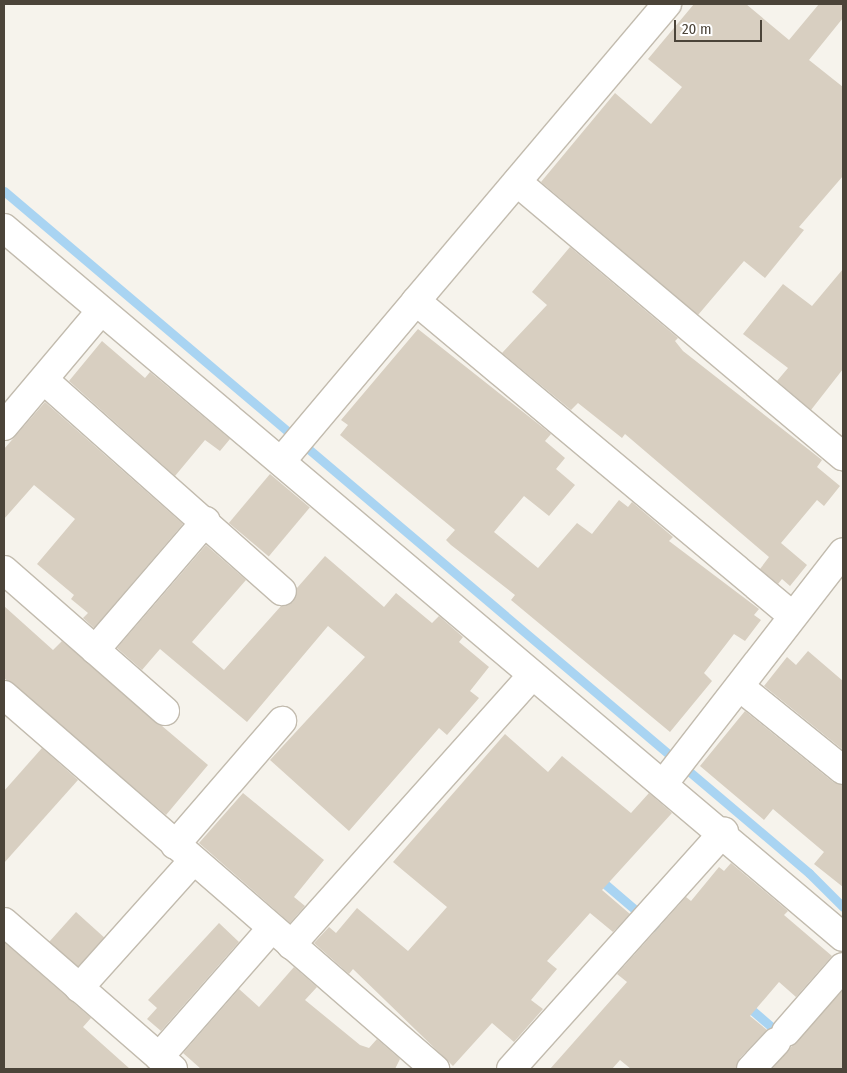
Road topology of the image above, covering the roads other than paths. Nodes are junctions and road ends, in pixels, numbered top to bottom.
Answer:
1 (667, 4) edge
2 (517, 182) junction
3 (4, 228) edge
4 (416, 301) junction
5 (101, 311) junction
6 (44, 380) junction
7 (4, 426) edge
8 (293, 447) junction
9 (843, 456) edge
10 (206, 521) junction
11 (843, 552) edge
12 (4, 570) edge
13 (282, 591) dead end
14 (791, 615) junction
15 (95, 650) junction
16 (531, 677) junction
17 (740, 687) junction
18 (4, 696) edge
19 (165, 711) dead end
20 (282, 721) dead end
21 (843, 770) edge
22 (668, 777) junction
23 (724, 832) junction
24 (184, 853) junction
25 (4, 922) edge
26 (281, 937) junction
27 (843, 937) edge
28 (843, 967) edge
29 (79, 988) junction
30 (166, 1063) edge
31 (435, 1069) edge
32 (511, 1069) edge
33 (751, 1069) edge

1 - 2 street
2 - 4 street
2 - 9 street
3 - 5 street
4 - 8 street
4 - 14 street
5 - 6 street
5 - 8 street
6 - 7 street
6 - 10 street
8 - 16 street
10 - 13 street
10 - 15 street
11 - 14 street
12 - 15 street
14 - 17 street
15 - 19 street
16 - 22 street
16 - 26 street
17 - 21 street
17 - 22 street
18 - 24 street
20 - 24 street
22 - 23 street
23 - 27 street
23 - 32 street
24 - 26 street
24 - 29 street
25 - 29 street
26 - 30 street
26 - 31 street
28 - 33 street
29 - 30 street

